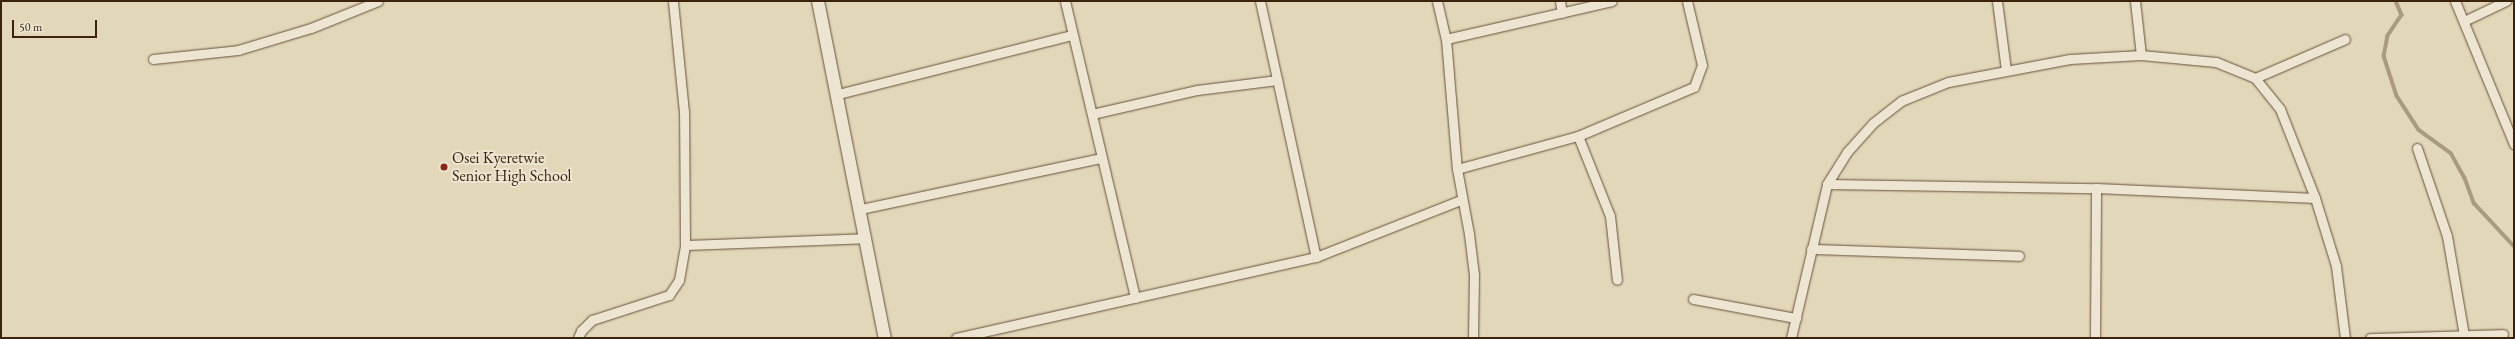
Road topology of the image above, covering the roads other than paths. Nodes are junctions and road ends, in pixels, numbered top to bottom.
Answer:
1 (378, 1) edge
2 (674, 1) edge
3 (818, 1) edge
4 (1065, 1) edge
5 (1260, 1) edge
6 (1437, 1) edge
7 (1560, 1) edge
8 (1612, 1) edge
9 (1687, 1) edge
10 (1996, 1) edge
11 (2134, 1) edge
12 (2455, 1) edge
13 (2506, 1) edge
14 (1562, 12) junction
15 (2464, 21) junction
16 (1072, 35) junction
17 (1446, 39) junction
18 (2345, 39) dead end
19 (2141, 55) junction
20 (153, 59) dead end
21 (2006, 70) junction
22 (2255, 78) junction
23 (1277, 80) junction
24 (838, 94) junction
25 (1092, 114) junction
26 (1578, 136) junction
27 (2514, 144) edge
28 (2417, 148) dead end
29 (1101, 158) junction
30 (1457, 169) junction
31 (1827, 184) junction
32 (2096, 188) junction
33 (2315, 198) junction
34 (1461, 200) junction
35 (861, 209) junction
36 (866, 238) junction
37 (685, 245) junction
38 (1811, 249) junction
39 (2019, 256) dead end
40 (1316, 257) junction
41 (1617, 280) dead end
42 (1135, 298) junction
43 (1693, 299) dead end
44 (1796, 318) junction
45 (2503, 334) dead end
46 (2464, 335) junction
47 (578, 338) edge
48 (885, 338) edge
49 (956, 338) edge
50 (1473, 338) edge
51 (1791, 338) edge
52 (2095, 338) edge
53 (2345, 338) edge
54 (2370, 338) edge

1 - 20 street
2 - 37 street
3 - 24 street
4 - 16 street
5 - 23 street
6 - 17 street
7 - 14 street
8 - 14 street
9 - 26 street
10 - 21 street
11 - 19 street
12 - 15 street
13 - 15 street
14 - 17 street
15 - 27 street
16 - 24 street
16 - 25 street
17 - 30 street
18 - 22 street
19 - 21 street
19 - 22 street
21 - 31 street
22 - 33 street
23 - 25 street
23 - 40 street
24 - 35 street
25 - 29 street
26 - 30 street
26 - 41 street
28 - 46 street
29 - 35 street
29 - 42 street
30 - 34 street
31 - 32 street
31 - 38 street
32 - 33 street
32 - 52 street
33 - 53 street
34 - 40 street
34 - 50 street
35 - 36 street
36 - 37 street
36 - 48 street
37 - 47 street
38 - 39 street
38 - 44 street
40 - 42 street
42 - 49 street
43 - 44 street
44 - 51 street
45 - 46 street
46 - 54 street

